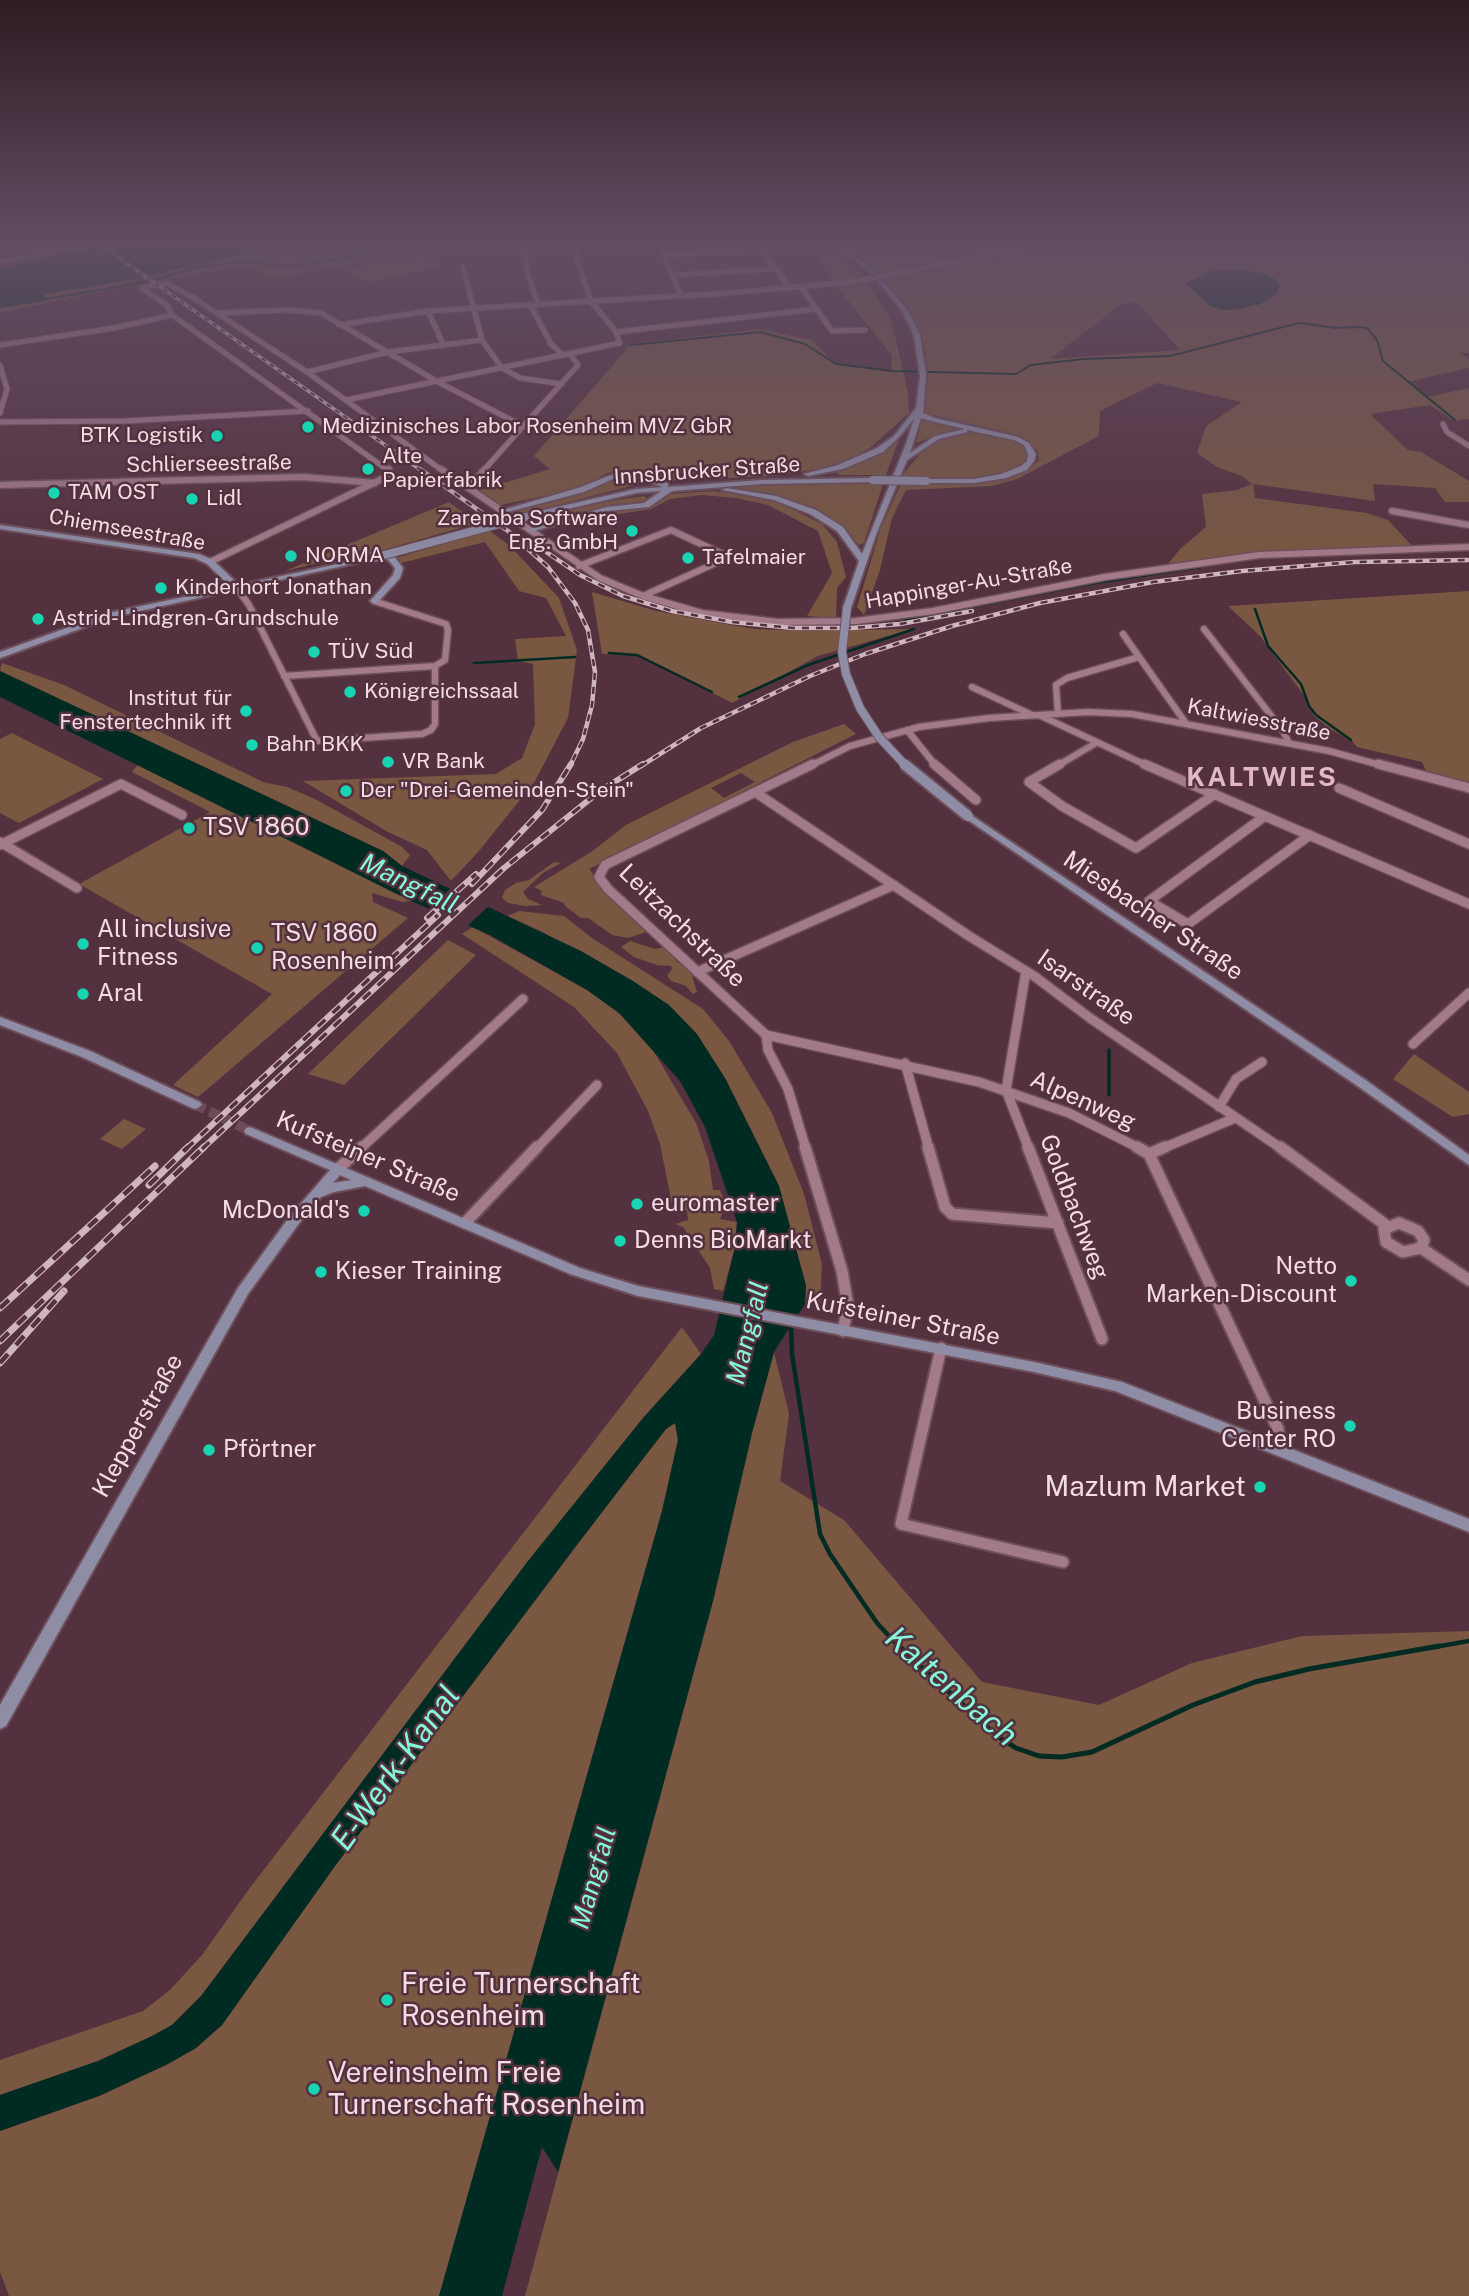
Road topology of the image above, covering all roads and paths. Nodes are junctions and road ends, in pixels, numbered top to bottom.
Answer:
1 (222, 350) edge
2 (274, 350) edge
3 (385, 350) edge
4 (401, 350) edge
5 (489, 350) edge
6 (558, 350) edge
7 (588, 350) edge
8 (919, 350) edge
9 (388, 352) junction
10 (570, 354) junction
11 (563, 355) junction
12 (0, 365) edge
13 (502, 368) junction
14 (307, 372) junction
15 (438, 382) junction
16 (562, 384) junction
17 (346, 400) junction
18 (919, 410) junction
19 (308, 411) junction
20 (0, 413) edge
21 (0, 422) edge
22 (1443, 424) dead end
23 (523, 426) junction
24 (984, 430) junction
25 (1469, 446) edge
26 (904, 460) junction
27 (647, 480) junction
28 (873, 480) joint
29 (926, 481) joint
30 (761, 482) junction
31 (376, 483) junction
32 (0, 485) edge
33 (698, 486) junction
34 (683, 487) junction
35 (468, 488) junction
36 (672, 488) junction
37 (636, 491) junction
38 (657, 499) junction
39 (1392, 511) dead end
40 (500, 512) junction
41 (1469, 525) edge
42 (0, 527) edge
43 (530, 530) junction
44 (454, 532) dead end
45 (1469, 547) edge
46 (381, 553) junction
47 (862, 560) junction
48 (210, 562) junction
49 (579, 566) junction
50 (311, 573) junction
51 (237, 588) junction
52 (643, 596) junction
53 (374, 601) joint
54 (1204, 629) dead end
55 (1124, 634) dead end
56 (1, 655) edge
57 (1139, 657) junction
58 (435, 666) junction
59 (284, 676) junction
60 (972, 687) dead end
61 (1058, 713) junction
62 (1036, 715) junction
63 (1185, 722) junction
64 (907, 730) junction
65 (1096, 743) junction
66 (1289, 743) junction
67 (1469, 788) edge
68 (1339, 789) dead end
69 (755, 792) junction
70 (1215, 794) junction
71 (976, 800) dead end
72 (182, 815) dead end
73 (1265, 816) junction
74 (1310, 835) junction
75 (1, 844) edge
76 (1469, 844) edge
77 (894, 885) junction
78 (77, 888) dead end
79 (1469, 904) edge
80 (1026, 971) junction
81 (697, 972) junction
82 (1469, 993) edge
83 (523, 999) dead end
84 (0, 1021) edge
85 (766, 1035) junction
86 (1413, 1044) dead end
87 (1262, 1062) dead end
88 (905, 1063) junction
89 (597, 1086) dead end
90 (1006, 1090) junction
91 (197, 1105) tunnel mouth
92 (1219, 1107) junction
93 (1235, 1118) junction
94 (250, 1131) tunnel mouth
95 (1149, 1154) junction
96 (1469, 1161) edge
97 (338, 1169) junction
98 (368, 1181) junction
99 (317, 1194) junction
100 (465, 1223) junction
101 (1058, 1223) junction
102 (1387, 1226) junction
103 (1421, 1248) junction
104 (1469, 1280) edge
105 (843, 1331) junction
106 (1102, 1339) dead end
107 (942, 1348) junction
108 (1280, 1449) junction
109 (1469, 1526) edge
110 (1063, 1562) dead end
111 (0, 1721) edge

1 - 19 street
2 - 14 street, Happinger-Au-Straße
3 - 9 street
4 - 9 street
5 - 13 street
6 - 11 street
7 - 10 street
8 - 18 main road
9 - 14 street
9 - 15 street
10 - 11 street
10 - 16 street
11 - 13 street
12 - 20 street
13 - 15 street
13 - 16 street
14 - 17 street, Happinger-Au-Straße
15 - 17 street
15 - 23 street
16 - 23 street
17 - 35 street, Happinger-Au-Straße
18 - 24 main road
18 - 26 main road
18 - 30 main road
19 - 21 street
19 - 31 street
22 - 25 street
23 - 35 street
24 - 26 main road
24 - 29 main road, Innsbrucker Straße
26 - 47 main road
27 - 34 main road
27 - 37 main road
27 - 40 main road
28 - 29 main road, Innsbrucker Straße, bridge
28 - 30 main road, Innsbrucker Straße
30 - 33 main road, Innsbrucker Straße
31 - 32 street, Schlierseestraße
31 - 48 street
33 - 34 main road, Innsbrucker Straße
33 - 47 main road
34 - 36 main road, Innsbrucker Straße
35 - 40 street, Happinger-Au-Straße
36 - 37 main road, Innsbrucker Straße
36 - 38 main road
37 - 38 main road
37 - 50 main road, Innsbrucker Straße, bridge
38 - 43 main road
39 - 41 street
40 - 43 street, Happinger-Au-Straße
42 - 48 main road, Chiemseestraße
43 - 49 street, Happinger-Au-Straße
44 - 46 street
45 - 52 street, Happinger-Au-Straße
46 - 50 main road
46 - 53 main road
47 - 96 main road, Miesbacher Straße, bridge
48 - 51 main road, Chiemseestraße
49 - 52 street, Happinger-Au-Straße
49 - 52 street
50 - 51 main road, Innsbrucker Straße
51 - 56 main road, Innsbrucker Straße
51 - 59 street
53 - 58 street
54 - 66 street
55 - 57 street
57 - 61 street
57 - 63 street
58 - 59 street
58 - 59 street
60 - 62 street
61 - 62 street, Kaltwiesstraße
61 - 63 street, Kaltwiesstraße
62 - 64 street, Leitzachstraße
62 - 65 street
63 - 66 street, Kaltwiesstraße
64 - 69 street, Leitzachstraße
64 - 71 street
65 - 70 street
65 - 70 street
66 - 67 street, Kaltwiesstraße
68 - 76 street
69 - 77 street, Isarstraße
69 - 81 street, Leitzachstraße
70 - 73 street
72 - 75 street
73 - 74 street
73 - 74 street
74 - 79 street
75 - 78 street
77 - 80 street, Isarstraße
77 - 81 street
80 - 90 street
80 - 92 street, Isarstraße
81 - 85 street, Leitzachstraße
82 - 86 street
83 - 97 street
84 - 91 main road
85 - 88 street, Alpenweg
85 - 105 street, Leitzachstraße
87 - 92 street
88 - 90 street, Alpenweg
88 - 101 street
89 - 100 street
90 - 95 street, Alpenweg
90 - 101 street, Goldbachweg
92 - 93 street, Isarstraße
93 - 95 street
93 - 102 street, Isarstraße
94 - 97 main road, Kufsteiner Straße
95 - 108 street, Alpenweg
97 - 98 main road, Kufsteiner Straße
97 - 99 main road, Klepperstraße
98 - 99 main road
98 - 100 main road, Kufsteiner Straße
99 - 111 main road, Klepperstraße
100 - 105 main road, Kufsteiner Straße
101 - 106 street, Goldbachweg
102 - 103 street, Isarstraße
102 - 103 street, Isarstraße
103 - 104 street, Isarstraße
105 - 107 main road, Kufsteiner Straße
107 - 108 main road, Kufsteiner Straße
107 - 110 street
108 - 109 main road, Kufsteiner Straße

